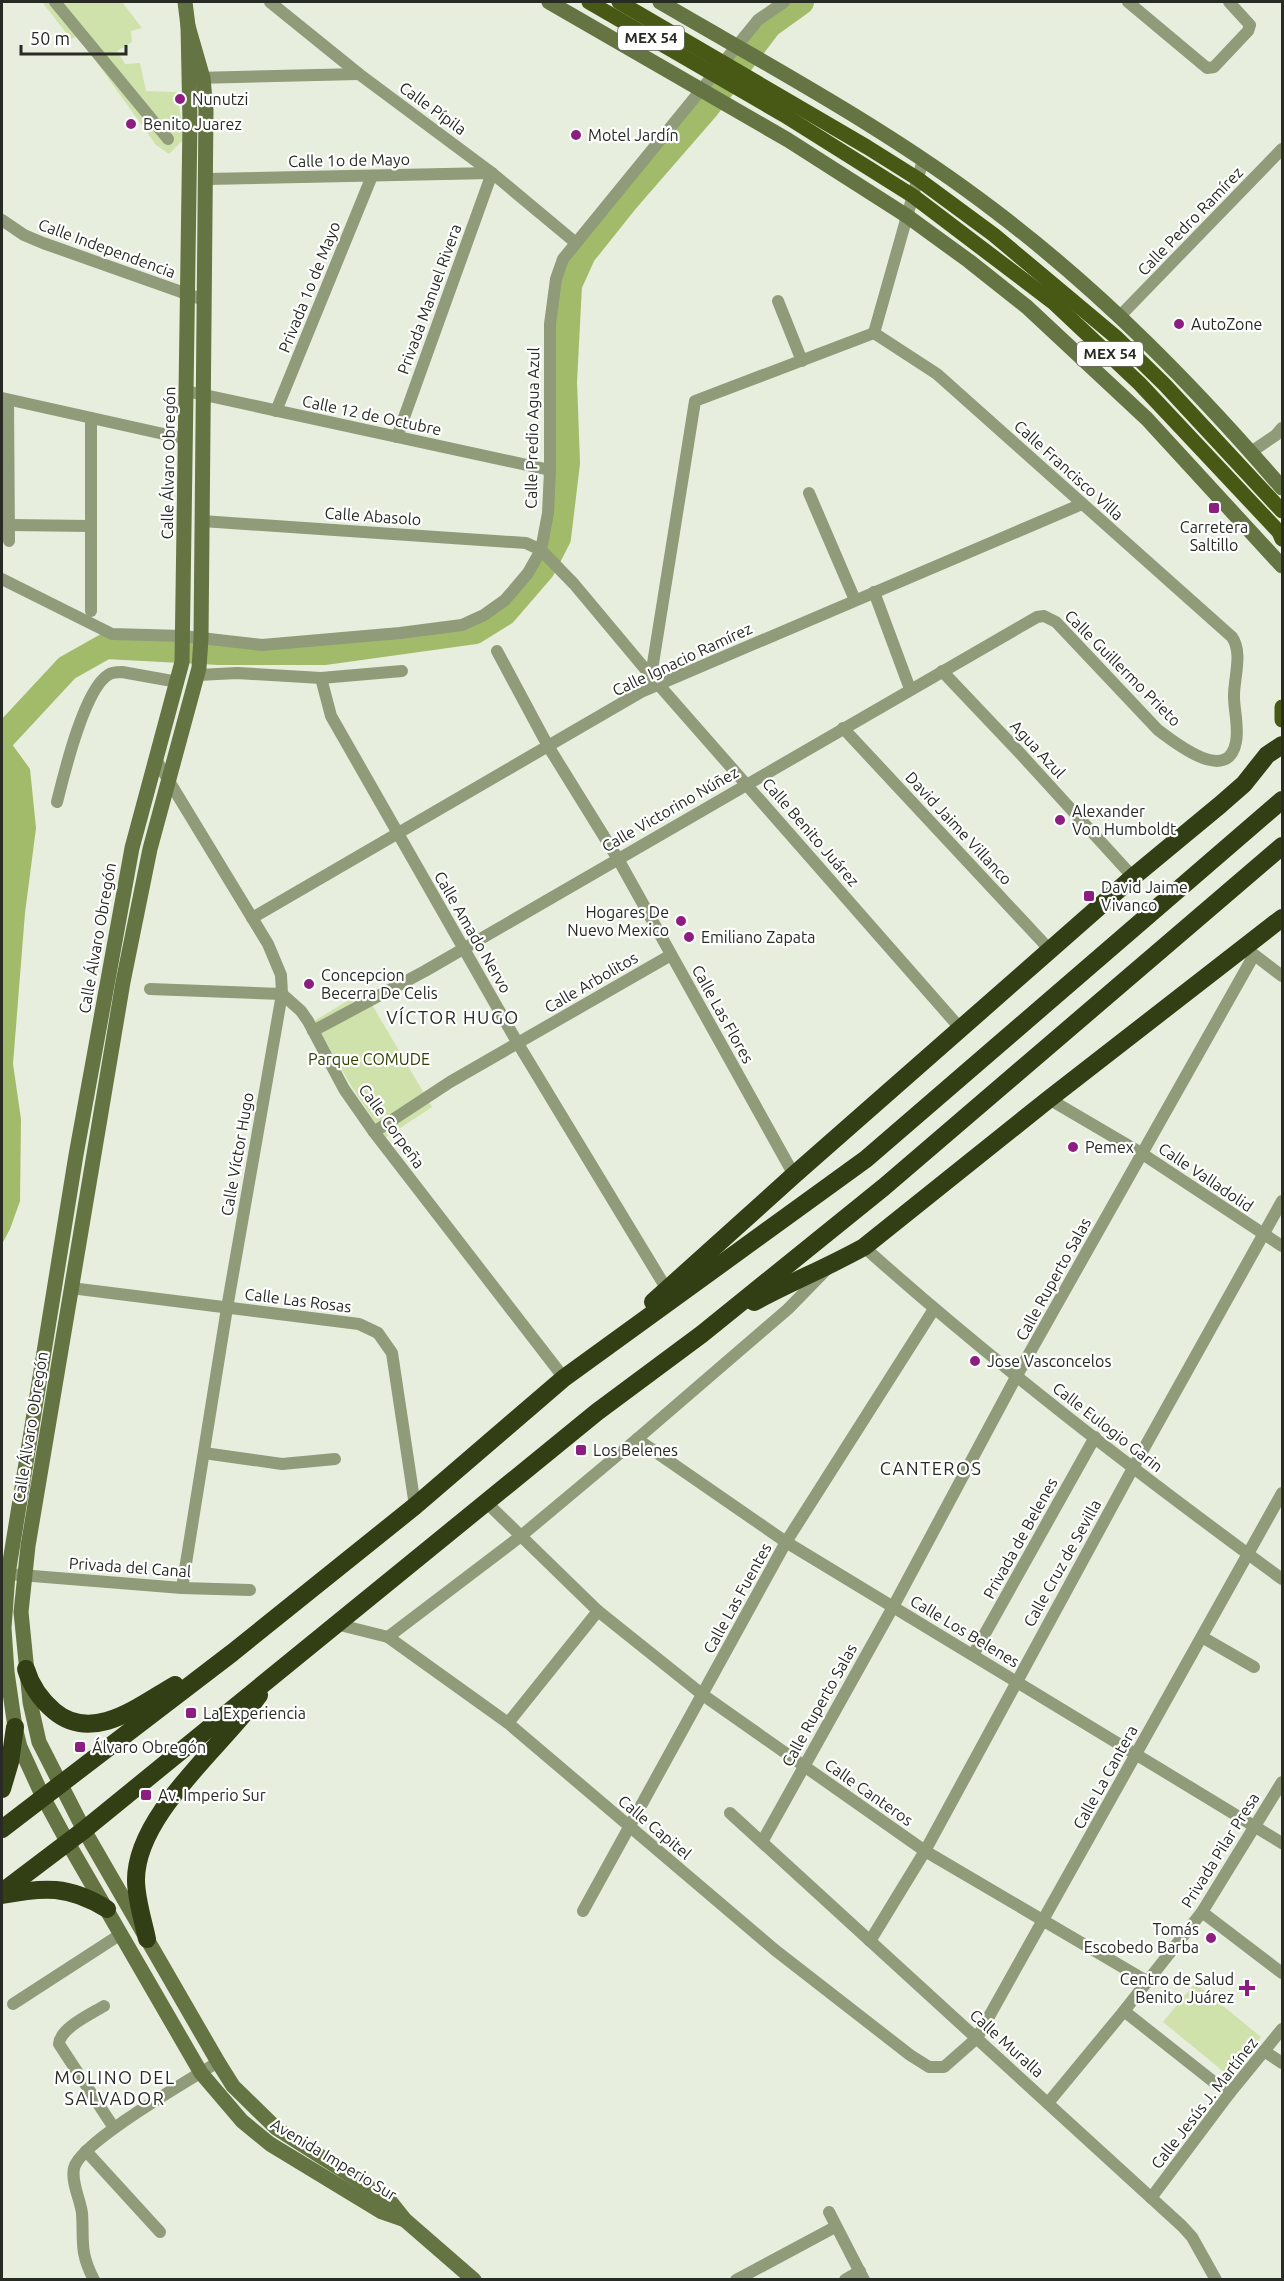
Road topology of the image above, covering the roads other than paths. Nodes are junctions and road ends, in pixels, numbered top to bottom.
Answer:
1 (55, 2) edge
2 (185, 2) edge
3 (270, 2) edge
4 (549, 2) edge
5 (589, 2) edge
6 (619, 2) edge
7 (660, 2) edge
8 (784, 2) edge
9 (1128, 2) edge
10 (1229, 2) edge
11 (737, 47) junction
12 (719, 69) junction
13 (359, 74) junction
14 (196, 78) junction
15 (702, 89) junction
16 (747, 93) junction
17 (737, 110) junction
18 (168, 139) dead end
19 (1282, 149) edge
20 (923, 160) junction
21 (492, 173) junction
22 (372, 176) junction
23 (206, 179) junction
24 (918, 179) junction
25 (913, 196) junction
26 (907, 216) junction
27 (2, 220) edge
28 (576, 243) junction
29 (188, 294) junction
30 (204, 300) junction
31 (777, 301) dead end
32 (1120, 316) junction
33 (874, 333) junction
34 (802, 361) junction
35 (186, 391) junction
36 (204, 395) junction
37 (5, 399) edge
38 (276, 411) junction
39 (91, 418) junction
40 (1282, 428) edge
41 (397, 437) junction
42 (186, 439) junction
43 (1251, 452) junction
44 (550, 470) junction
45 (1282, 488) edge
46 (808, 493) dead end
47 (1082, 504) junction
48 (1282, 511) edge
49 (202, 521) junction
50 (9, 525) junction
51 (91, 526) junction
52 (1282, 539) edge
53 (9, 541) dead end
54 (541, 550) junction
55 (1282, 566) edge
56 (2, 579) edge
57 (874, 592) junction
58 (855, 600) junction
59 (91, 611) dead end
60 (1044, 616) joint
61 (183, 638) junction
62 (201, 640) junction
63 (497, 651) dead end
64 (199, 671) junction
65 (402, 671) dead end
66 (942, 671) junction
67 (179, 675) junction
68 (321, 678) junction
69 (655, 680) junction
70 (910, 689) junction
71 (1282, 707) edge
72 (1282, 720) edge
73 (843, 728) junction
74 (1282, 745) edge
75 (548, 746) junction
76 (155, 758) junction
77 (1210, 761) joint
78 (169, 780) junction
79 (747, 783) junction
80 (1282, 800) edge
81 (57, 802) dead end
82 (398, 833) junction
83 (1282, 846) edge
84 (618, 859) junction
85 (1133, 877) junction
86 (252, 918) junction
87 (1282, 918) edge
88 (464, 948) junction
89 (1050, 950) junction
90 (1249, 951) junction
91 (671, 955) junction
92 (1282, 976) edge
93 (150, 989) dead end
94 (282, 993) junction
95 (960, 1028) junction
96 (313, 1031) junction
97 (518, 1042) junction
98 (1049, 1099) junction
99 (374, 1132) junction
100 (1142, 1153) junction
101 (794, 1175) junction
102 (1282, 1201) edge
103 (1263, 1235) junction
104 (864, 1246) junction
105 (1282, 1246) edge
106 (830, 1266) junction
107 (71, 1288) junction
108 (666, 1288) junction
109 (227, 1308) junction
110 (934, 1309) junction
111 (702, 1334) junction
112 (612, 1342) junction
113 (1016, 1377) junction
114 (564, 1378) junction
115 (1095, 1437) junction
116 (637, 1439) junction
117 (204, 1453) junction
118 (335, 1459) dead end
119 (1133, 1468) junction
120 (1282, 1493) edge
121 (487, 1503) junction
122 (415, 1506) junction
123 (521, 1536) junction
124 (786, 1542) junction
125 (1248, 1554) junction
126 (8, 1574) junction
127 (25, 1576) junction
128 (1282, 1580) edge
129 (182, 1588) junction
130 (250, 1590) dead end
131 (893, 1607) junction
132 (598, 1611) junction
133 (336, 1624) junction
134 (388, 1637) junction
135 (1202, 1637) junction
136 (232, 1653) junction
137 (973, 1655) junction
138 (1254, 1667) dead end
139 (26, 1669) junction
140 (272, 1676) junction
141 (1016, 1681) junction
142 (703, 1695) junction
143 (508, 1723) junction
144 (15, 1727) junction
145 (1137, 1754) junction
146 (804, 1767) junction
147 (1282, 1782) edge
148 (60, 1784) junction
149 (2, 1789) edge
150 (43, 1797) junction
151 (730, 1813) dead end
152 (1255, 1826) junction
153 (630, 1827) junction
154 (2, 1829) edge
155 (84, 1830) junction
156 (762, 1842) junction
157 (68, 1843) junction
158 (1282, 1843) edge
159 (926, 1851) junction
160 (2, 1893) edge
161 (107, 1909) junction
162 (583, 1911) dead end
163 (1202, 1911) junction
164 (1043, 1921) junction
165 (121, 1934) junction
166 (147, 1939) junction
167 (870, 1941) junction
168 (1282, 1973) edge
169 (1148, 1982) junction
170 (13, 2004) dead end
171 (104, 2006) dead end
172 (1124, 2011) junction
173 (1282, 2029) edge
174 (977, 2038) junction
175 (1264, 2051) junction
176 (218, 2062) junction
177 (1282, 2063) edge
178 (944, 2067) joint
179 (201, 2073) junction
180 (1229, 2094) junction
181 (1048, 2103) junction
182 (114, 2128) junction
183 (86, 2151) junction
184 (1151, 2198) junction
185 (829, 2212) dead end
186 (405, 2220) junction
187 (835, 2227) junction
188 (160, 2232) dead end
189 (862, 2275) edge
190 (94, 2280) edge
191 (474, 2280) edge
192 (736, 2280) edge
193 (845, 2280) edge
194 (1216, 2280) edge

1 - 18 street
2 - 14 street, Calle Álvaro Obregón
3 - 13 street, Calle Pípila
4 - 15 street
5 - 12 main road, MEX 54
6 - 12 main road, MEX 54
7 - 11 street
8 - 11 street, Calle Predio Agua Azul
9 - 10 street
11 - 12 street, Calle Predio Agua Azul
11 - 20 street
12 - 15 street, Calle Predio Agua Azul
12 - 16 main road, MEX 54
12 - 24 main road, MEX 54
13 - 14 street
13 - 21 street, Calle Pípila
14 - 23 street, Calle Álvaro Obregón
14 - 29 street, Calle Álvaro Obregón
15 - 17 street
15 - 28 street, Calle Predio Agua Azul
16 - 17 street
16 - 25 main road, MEX 54
17 - 26 street
19 - 32 street, Calle Pedro Ramírez
20 - 24 street
20 - 32 street
21 - 22 street, Calle 1o de Mayo
21 - 28 street, Calle Pípila
21 - 41 street, Privada Manuel Rivera
22 - 23 street, Calle 1o de Mayo
22 - 38 street, Privada 1o de Mayo
23 - 30 street, Calle Álvaro Obregón
24 - 25 street
24 - 48 main road, MEX 54
25 - 26 street
25 - 52 main road, MEX 54
26 - 33 street
26 - 55 street
27 - 29 street, Calle Independencia
28 - 44 street, Calle Predio Agua Azul
29 - 30 street, Calle Independencia
29 - 35 street, Calle Álvaro Obregón
30 - 36 street, Calle Álvaro Obregón
31 - 34 street
32 - 43 street
33 - 34 street
33 - 47 street, Calle Francisco Villa
34 - 69 street
35 - 36 street, Calle 12 de Octubre
35 - 42 street, Calle Álvaro Obregón
36 - 38 street, Calle 12 de Octubre
36 - 49 street, Calle Álvaro Obregón
37 - 39 street
37 - 50 street
38 - 41 street, Calle 12 de Octubre
39 - 42 street
39 - 51 street
40 - 43 street
41 - 44 street, Calle 12 de Octubre
42 - 61 street, Calle Álvaro Obregón
43 - 45 street
44 - 54 street, Calle Predio Agua Azul
46 - 58 street
47 - 57 street, Calle Ignacio Ramírez
47 - 77 street, Calle Francisco Villa
49 - 54 street, Calle Abasolo
49 - 62 street, Calle Álvaro Obregón
50 - 51 street
50 - 53 street
51 - 59 street
54 - 62 street, Calle Predio Agua Azul
54 - 69 street, Calle Benito Juárez
56 - 61 street, Calle Predio Agua Azul
57 - 58 street, Calle Ignacio Ramírez
57 - 70 street
58 - 69 street, Calle Ignacio Ramírez
60 - 66 street, Calle Victorino Núñez
60 - 77 street, Calle Guillermo Prieto
61 - 62 street, Calle Predio Agua Azul
61 - 67 street, Calle Álvaro Obregón
62 - 64 street, Calle Álvaro Obregón
63 - 75 street, Calle Las Flores
64 - 68 street
64 - 78 street, Calle Álvaro Obregón
65 - 68 street
66 - 70 street, Calle Victorino Núñez
66 - 85 street, Agua Azul
67 - 76 street, Calle Álvaro Obregón
67 - 81 street
68 - 82 street, Calle Amado Nervo
69 - 75 street, Calle Ignacio Ramírez
69 - 79 street, Calle Benito Juárez
70 - 73 street, Calle Victorino Núñez
71 - 72 main road
73 - 79 street, Calle Victorino Núñez
73 - 89 street, David Jaime Villanco
74 - 85 highway
75 - 82 street, Calle Ignacio Ramírez
75 - 84 street, Calle Las Flores
76 - 78 street, Calle Víctor Hugo
76 - 126 street, Calle Álvaro Obregón
78 - 86 street, Calle Víctor Hugo
78 - 107 street, Calle Álvaro Obregón
79 - 84 street, Calle Victorino Núñez
79 - 95 street, Calle Benito Juárez
80 - 112 highway
82 - 86 street, Calle Ignacio Ramírez
82 - 88 street, Calle Amado Nervo
83 - 111 highway
84 - 88 street, Calle Victorino Núñez
84 - 91 street, Calle Las Flores
85 - 89 highway
86 - 94 street, Calle Víctor Hugo
87 - 90 highway
88 - 96 street, Calle Victorino Núñez
88 - 97 street, Calle Amado Nervo
89 - 95 highway
90 - 92 street
90 - 98 highway
90 - 100 street, Calle Ruperto Salas
91 - 97 street, Calle Arbolitos
91 - 101 street, Calle Las Flores
93 - 94 street
94 - 96 street, Calle Corpeña
94 - 109 street, Calle Víctor Hugo
95 - 101 highway
96 - 99 street, Calle Corpeña
97 - 99 street, Calle Arbolitos
97 - 108 street, Calle Amado Nervo
98 - 100 street, Calle Valladolid
98 - 104 highway
99 - 114 street, Calle Corpeña
100 - 103 street, Calle Valladolid
100 - 113 street, Calle Ruperto Salas
101 - 108 highway
102 - 103 street, Calle Cruz de Sevilla
103 - 105 street, Calle Valladolid
103 - 119 street, Calle Cruz de Sevilla
104 - 106 highway
104 - 110 street, Calle Eulogio Garin
106 - 111 highway
106 - 116 street
107 - 109 street, Calle Las Rosas
107 - 127 street, Calle Álvaro Obregón
108 - 112 highway
109 - 117 street, Calle Víctor Hugo
109 - 122 street, Calle Las Rosas
110 - 113 street, Calle Eulogio Garin
110 - 124 street, Calle Las Fuentes
111 - 121 highway
112 - 114 highway
113 - 115 street, Calle Eulogio Garin
113 - 131 street, Calle Ruperto Salas
114 - 122 highway
115 - 119 street, Calle Eulogio Garin
115 - 137 street, Privada de Belenes
116 - 123 street
116 - 124 street, Calle Los Belenes
117 - 118 street
117 - 129 street, Calle Víctor Hugo
119 - 125 street, Calle Eulogio Garin
119 - 141 street, Calle Cruz de Sevilla
120 - 125 street, Calle La Cantera
121 - 123 street, Calle Canteros
121 - 133 highway
122 - 136 highway
123 - 132 street, Calle Canteros
123 - 134 street
124 - 131 street, Calle Los Belenes
124 - 142 street, Calle Las Fuentes
125 - 128 street, Calle Eulogio Garin
125 - 135 street, Calle La Cantera
126 - 127 street, Privada del Canal
126 - 144 street, Calle Álvaro Obregón
127 - 129 street, Privada del Canal
127 - 139 street, Calle Álvaro Obregón
129 - 130 street, Privada del Canal
131 - 137 street, Calle Los Belenes
131 - 146 street, Calle Ruperto Salas
132 - 142 street, Calle Canteros
132 - 143 street
133 - 134 street, Calle Capitel
133 - 140 highway
134 - 143 street, Calle Capitel
135 - 138 street
135 - 145 street, Calle La Cantera
136 - 139 highway
136 - 148 highway
137 - 141 street, Calle Los Belenes
139 - 148 street, Calle Álvaro Obregón
140 - 155 highway
140 - 166 highway
141 - 145 street, Calle Los Belenes
141 - 159 street, Calle Cruz de Sevilla
142 - 146 street, Calle Canteros
142 - 153 street, Calle Las Fuentes
143 - 153 street, Calle Capitel
144 - 149 highway
144 - 150 street, Calle Álvaro Obregón
145 - 152 street, Calle Los Belenes
145 - 164 street, Calle La Cantera
146 - 156 street, Calle Ruperto Salas
146 - 159 street, Calle Canteros
147 - 152 street, Privada Pilar Presa
148 - 150 highway
148 - 155 street, Calle Álvaro Obregón
150 - 154 highway
150 - 157 street, Calle Álvaro Obregón
151 - 156 street, Calle Muralla
152 - 158 street, Calle Los Belenes
152 - 163 street, Privada Pilar Presa
153 - 162 street, Calle Las Fuentes
153 - 178 street, Calle Capitel
155 - 157 highway
155 - 166 street, Avenida Imperio Sur
156 - 167 street, Calle Muralla
157 - 160 highway
157 - 161 street, Avenida Imperio Sur
159 - 164 street, Calle Canteros
159 - 167 street, Calle Cruz de Sevilla
160 - 161 highway
161 - 165 street, Avenida Imperio Sur
163 - 168 street
163 - 169 street, Privada Pilar Presa
164 - 169 street, Calle Canteros
164 - 174 street, Calle La Cantera
165 - 170 street
165 - 179 street, Avenida Imperio Sur
166 - 176 street, Avenida Imperio Sur
167 - 174 street, Calle Muralla
169 - 172 street, Privada Pilar Presa
171 - 182 street
172 - 180 street
172 - 181 street, Privada Pilar Presa
173 - 175 street, Calle Jesús J. Martínez
174 - 178 street, Calle La Cantera
174 - 181 street, Calle Muralla
175 - 177 street
175 - 180 street, Calle Jesús J. Martínez
176 - 179 street
176 - 186 street, Avenida Imperio Sur
179 - 182 street
179 - 186 street, Avenida Imperio Sur
180 - 184 street, Calle Jesús J. Martínez
181 - 184 street, Calle Muralla
182 - 183 street
183 - 188 street
183 - 190 street
184 - 194 street, Calle Muralla
185 - 187 street
186 - 191 street
187 - 189 street
187 - 192 street
189 - 193 street

